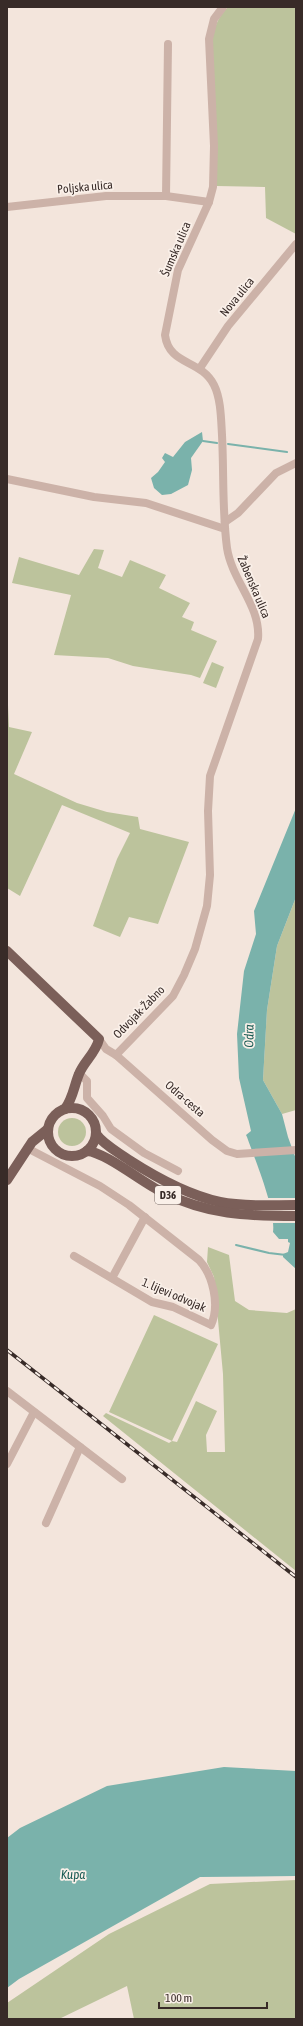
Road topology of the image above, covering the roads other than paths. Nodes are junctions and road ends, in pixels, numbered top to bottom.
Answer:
1 (223, 7) edge
2 (168, 44) dead end
3 (166, 196) junction
4 (209, 202) junction
5 (7, 207) edge
6 (296, 244) edge
7 (200, 368) junction
8 (296, 463) edge
9 (7, 480) edge
10 (225, 526) junction
11 (210, 846) joint
12 (7, 951) edge
13 (99, 1039) junction
14 (116, 1055) junction
15 (79, 1073) junction
16 (76, 1086) junction
17 (65, 1109) junction
18 (87, 1113) junction
19 (48, 1129) junction
20 (96, 1134) junction
21 (52, 1145) junction
22 (28, 1147) junction
23 (87, 1150) junction
24 (296, 1150) edge
25 (178, 1171) dead end
26 (7, 1180) edge
27 (296, 1205) edge
28 (296, 1216) edge
29 (145, 1217) junction
30 (74, 1256) dead end
31 (112, 1278) junction
32 (7, 1391) edge
33 (34, 1412) junction
34 (80, 1447) junction
35 (7, 1464) edge
36 (122, 1479) dead end
37 (46, 1523) dead end

1 - 4 street, Šumska ulica
2 - 3 street
3 - 4 street, Poljska ulica
3 - 5 street, Poljska ulica
4 - 7 street, Šumska ulica
6 - 7 street, Nova ulica
7 - 10 street, Šumska ulica
8 - 10 street
9 - 10 street
10 - 11 street, Žabenska ulica
11 - 14 street, Odvojak-Žabno
12 - 13 main road, Odra-cesta
13 - 14 street, Odra-cesta
13 - 15 main road
14 - 24 street, Odra-cesta
15 - 16 main road
15 - 25 street
16 - 17 main road
16 - 18 main road, D36
17 - 18 main road
17 - 19 main road
18 - 20 main road, D36
19 - 21 main road
19 - 22 main road
20 - 23 main road
20 - 27 main road, D36
21 - 22 main road
21 - 23 main road
22 - 26 main road
22 - 29 street, 1. lijevi odvojak
23 - 28 main road, D36
29 - 31 street
29 - 31 street, 1. lijevi odvojak
30 - 31 street, 1. lijevi odvojak
32 - 33 street
33 - 34 street
33 - 35 street
34 - 36 street
34 - 37 street

